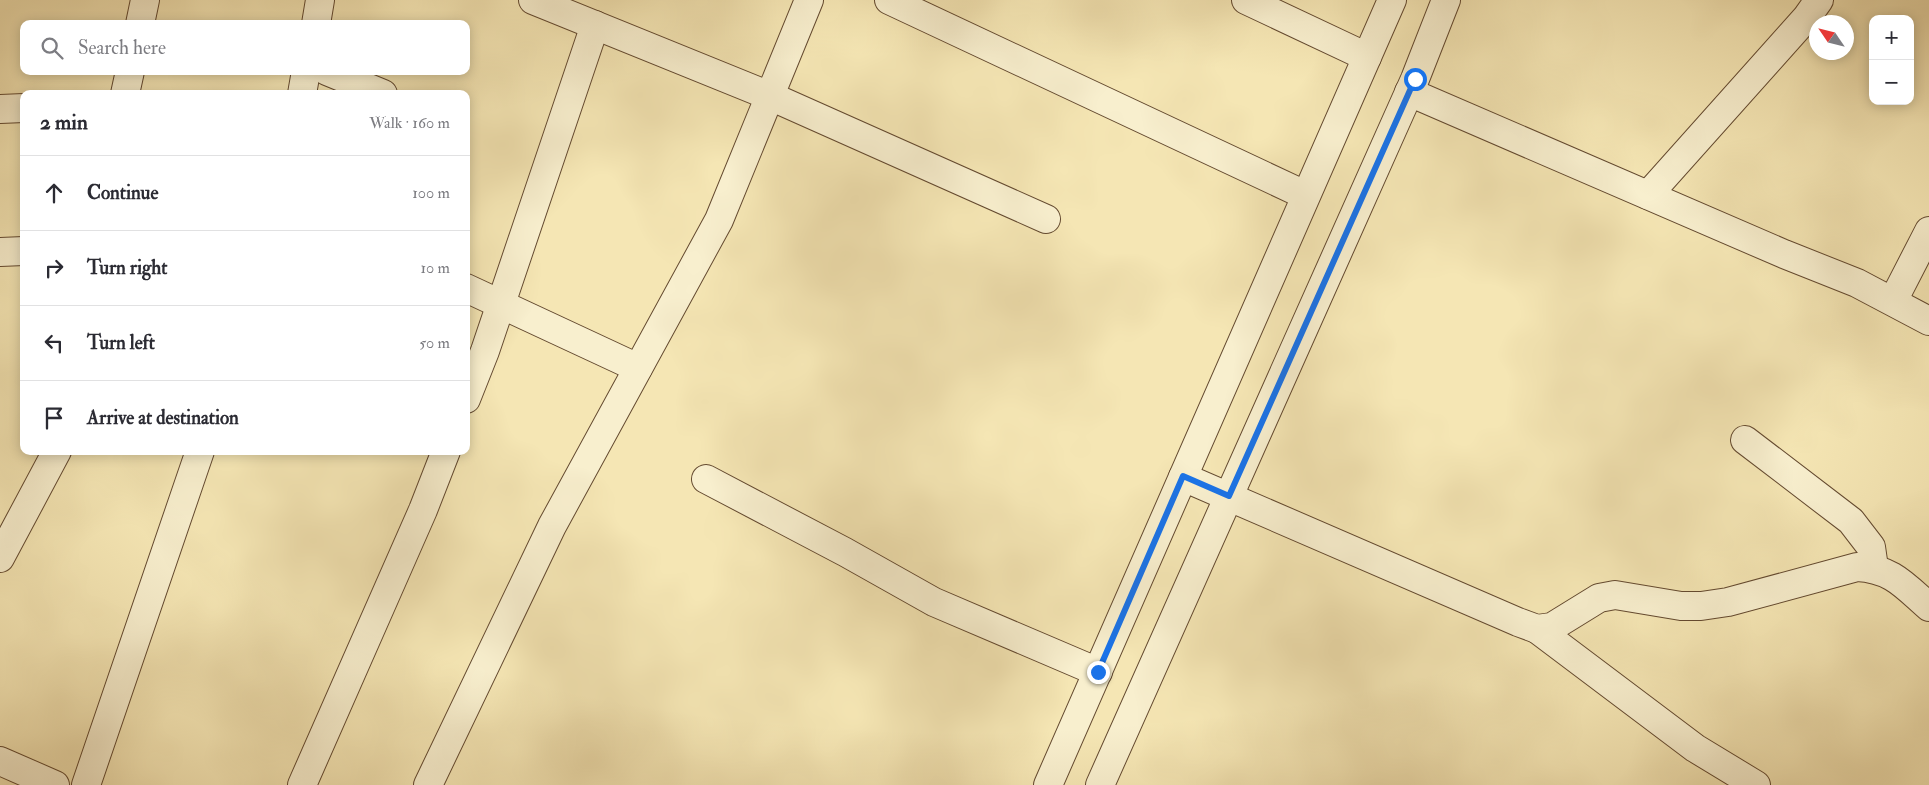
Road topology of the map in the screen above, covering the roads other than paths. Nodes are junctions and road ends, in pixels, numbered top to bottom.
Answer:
1 (144, 0) edge
2 (320, 0) edge
3 (533, 0) edge
4 (809, 0) edge
5 (889, 0) edge
6 (1246, 0) edge
7 (1392, 0) edge
8 (1446, 0) edge
9 (1819, 0) edge
10 (141, 20) edge
11 (317, 20) edge
12 (595, 25) junction
13 (1367, 57) junction
14 (129, 75) edge
15 (305, 75) edge
16 (337, 75) edge
17 (126, 90) edge
18 (303, 90) edge
19 (372, 90) edge
20 (1409, 92) junction
21 (770, 96) junction
22 (20, 108) edge
23 (0, 109) edge
24 (1305, 195) junction
25 (1648, 195) junction
26 (1046, 219) dead end
27 (1929, 231) edge
28 (20, 251) edge
29 (0, 252) edge
30 (470, 290) edge
31 (1893, 302) junction
32 (500, 303) junction
33 (1929, 320) edge
34 (638, 368) junction
35 (470, 388) edge
36 (1745, 440) dead end
37 (55, 455) edge
38 (199, 455) edge
39 (444, 455) edge
40 (1183, 476) junction
41 (706, 479) dead end
42 (1229, 496) junction
43 (0, 558) edge
44 (1874, 568) junction
45 (1929, 607) edge
46 (1537, 629) junction
47 (1098, 672) junction
48 (0, 761) edge
49 (55, 785) edge
50 (86, 785) edge
51 (302, 785) edge
52 (428, 785) edge
53 (1048, 785) edge
54 (1100, 785) edge
55 (1756, 785) edge

1 - 10 street
2 - 11 street
3 - 12 street
4 - 21 street
5 - 24 street
6 - 13 street
7 - 13 street
8 - 20 street
9 - 25 street
12 - 21 street
12 - 32 street
13 - 24 street
14 - 17 street
15 - 18 street
16 - 19 street
20 - 25 street
20 - 42 street
21 - 26 street
21 - 34 street
22 - 23 street
24 - 40 street
25 - 31 street
27 - 31 street
28 - 29 street
30 - 32 street
31 - 33 street
32 - 34 street
32 - 35 street
34 - 52 street
36 - 44 street
37 - 43 street
38 - 50 street
39 - 51 street
40 - 42 street
40 - 47 street
41 - 47 street
42 - 46 street
42 - 54 street
44 - 45 street
44 - 46 street
46 - 55 street
47 - 53 street
48 - 49 street

